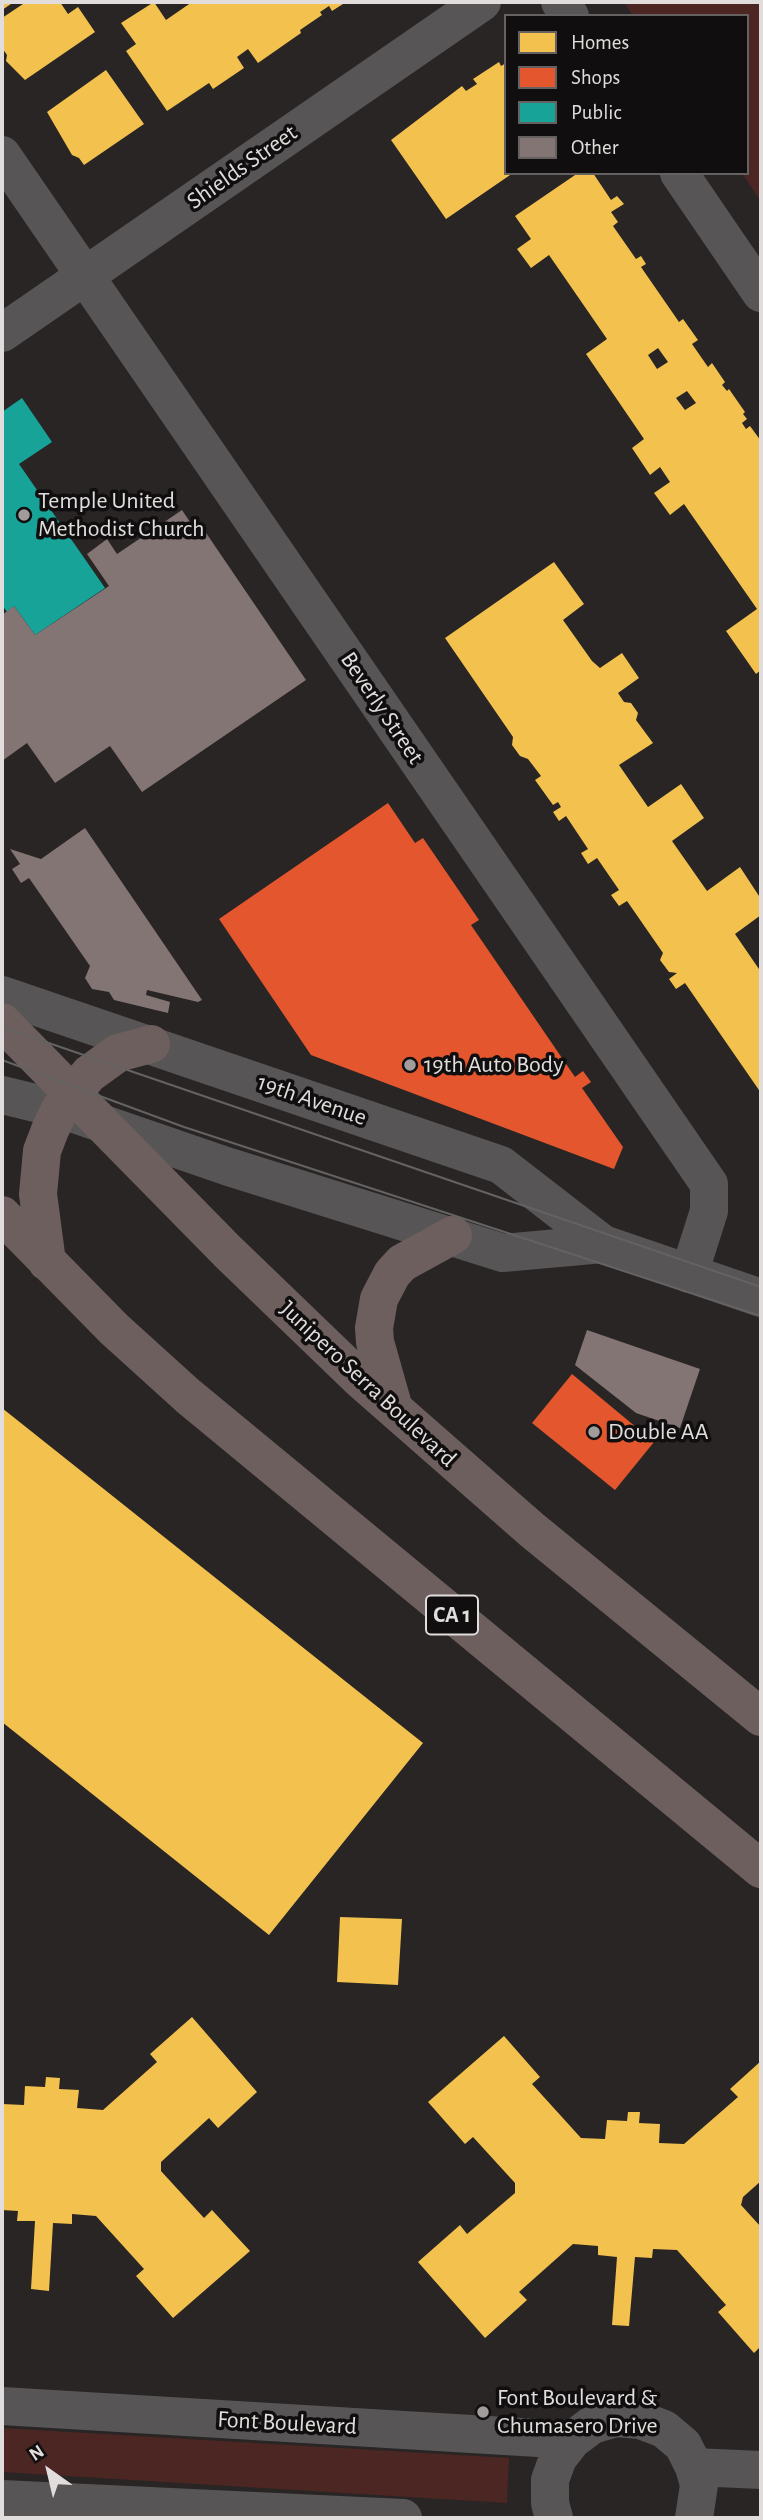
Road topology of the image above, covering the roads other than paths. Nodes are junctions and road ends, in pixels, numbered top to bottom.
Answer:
1 (482, 2) edge
2 (2, 155) edge
3 (680, 175) edge
4 (85, 276) junction
5 (761, 293) edge
6 (2, 333) edge
7 (2, 995) edge
8 (2, 1022) edge
9 (151, 1044) junction
10 (2, 1096) edge
11 (66, 1101) junction
12 (102, 1123) junction
13 (2, 1215) edge
14 (453, 1235) junction
15 (603, 1244) junction
16 (47, 1262) junction
17 (689, 1273) junction
18 (761, 1298) edge
19 (395, 1411) junction
20 (761, 1717) edge
21 (761, 1869) edge
22 (2, 2406) edge
23 (572, 2440) junction
24 (694, 2467) junction
25 (761, 2470) edge
26 (2, 2499) edge
27 (403, 2518) edge
28 (554, 2518) edge
29 (694, 2518) edge

1 - 4 street, Shields Street
2 - 4 street, Beverly Street
3 - 5 street
4 - 6 street, Shields Street
4 - 17 street, Beverly Street
7 - 9 street, 19th Avenue
8 - 11 highway, Junipero Serra Boulevard
9 - 11 highway
9 - 15 street, 19th Avenue
10 - 11 street
11 - 12 highway, Junipero Serra Boulevard
11 - 16 highway
12 - 14 street, 19th Avenue
12 - 19 highway, Junipero Serra Boulevard
13 - 16 highway, CA 1
14 - 15 street, 19th Avenue
14 - 19 highway
15 - 17 street, 19th Avenue
16 - 21 highway, CA 1
17 - 18 street, 19th Avenue
19 - 20 highway, Junipero Serra Boulevard
22 - 23 street, Font Boulevard
23 - 24 street
23 - 28 street
24 - 25 street
24 - 29 street
26 - 27 street

